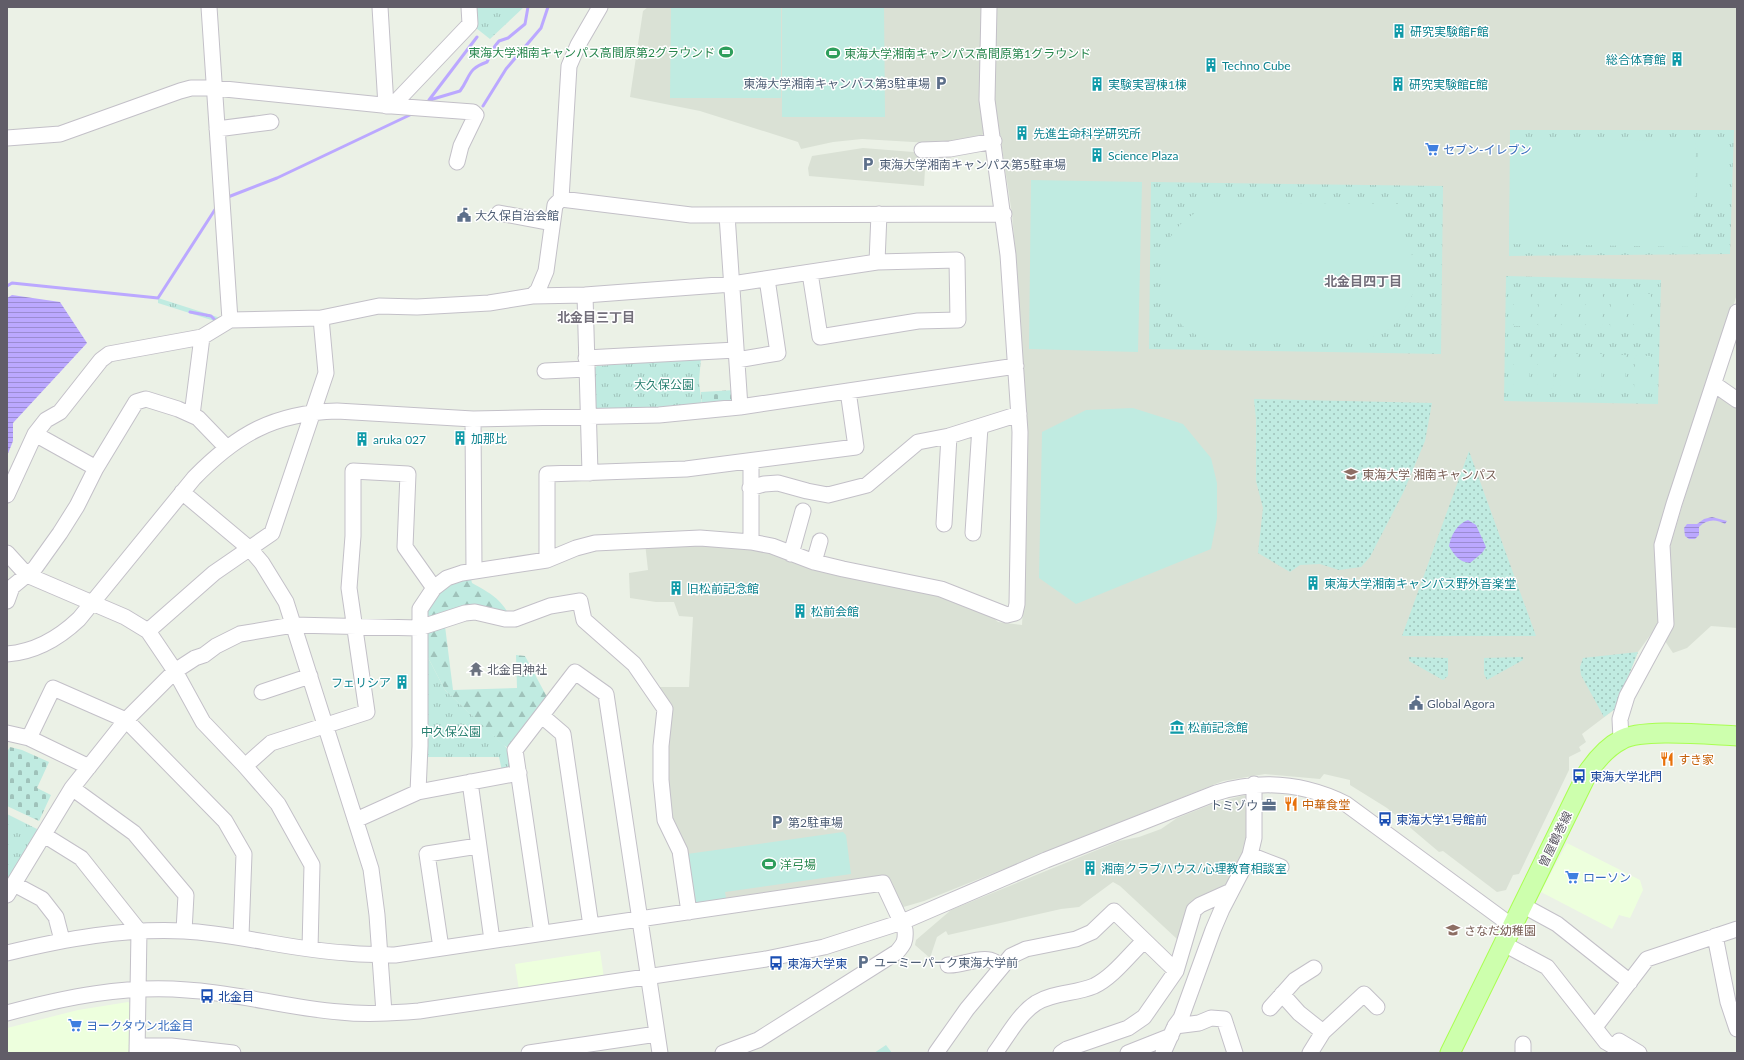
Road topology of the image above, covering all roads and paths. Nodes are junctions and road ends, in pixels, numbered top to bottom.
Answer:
1 (209, 7) edge
2 (380, 7) edge
3 (469, 7) edge
4 (600, 7) edge
5 (989, 7) edge
6 (215, 88) junction
7 (390, 106) junction
8 (271, 122) dead end
9 (217, 129) junction
10 (7, 138) edge
11 (994, 141) junction
12 (922, 150) dead end
13 (457, 162) dead end
14 (561, 199) junction
15 (499, 213) dead end
16 (879, 214) junction
17 (1004, 214) junction
18 (727, 215) junction
19 (552, 223) junction
20 (877, 262) junction
21 (810, 273) junction
22 (767, 279) junction
23 (732, 284) junction
24 (585, 295) junction
25 (532, 296) junction
26 (1737, 312) edge
27 (320, 318) junction
28 (230, 320) junction
29 (202, 337) junction
30 (736, 355) junction
31 (587, 364) junction
32 (1016, 366) junction
33 (545, 371) dead end
34 (1714, 384) junction
35 (848, 391) junction
36 (1737, 400) edge
37 (740, 407) junction
38 (314, 412) junction
39 (1019, 414) junction
40 (192, 415) junction
41 (589, 416) junction
42 (473, 419) junction
43 (980, 427) junction
44 (35, 434) junction
45 (949, 436) junction
46 (226, 447) junction
47 (751, 462) junction
48 (96, 468) junction
49 (590, 473) junction
50 (750, 488) junction
51 (182, 492) junction
52 (7, 495) edge
53 (803, 511) dead end
54 (944, 524) dead end
55 (973, 532) dead end
56 (820, 541) dead end
57 (750, 542) junction
58 (250, 549) junction
59 (7, 553) edge
60 (791, 554) junction
61 (547, 560) junction
62 (814, 562) junction
63 (474, 570) junction
64 (27, 575) junction
65 (434, 588) junction
66 (7, 601) edge
67 (93, 602) junction
68 (293, 625) junction
69 (355, 628) junction
70 (420, 628) junction
71 (148, 631) junction
72 (7, 654) edge
73 (175, 671) junction
74 (310, 676) junction
75 (262, 692) dead end
76 (542, 716) junction
77 (126, 720) junction
78 (326, 725) junction
79 (7, 733) edge
80 (1737, 736) edge
81 (29, 738) junction
82 (1622, 739) junction
83 (245, 766) junction
84 (89, 767) junction
85 (518, 773) junction
86 (470, 782) junction
87 (1254, 784) junction
88 (72, 788) junction
89 (418, 792) junction
90 (356, 820) junction
91 (44, 835) junction
92 (478, 846) junction
93 (1250, 855) junction
94 (1281, 867) dead end
95 (10, 889) edge
96 (1231, 891) junction
97 (1522, 905) junction
98 (689, 912) junction
99 (639, 918) junction
100 (902, 922) junction
101 (591, 926) junction
102 (1512, 926) junction
103 (1737, 930) edge
104 (139, 931) junction
105 (184, 931) junction
106 (542, 933) junction
107 (241, 936) junction
108 (1715, 936) junction
109 (62, 940) junction
110 (492, 940) junction
111 (1144, 940) junction
112 (1504, 944) junction
113 (441, 948) junction
114 (310, 949) junction
115 (7, 953) edge
116 (380, 954) junction
117 (948, 965) dead end
118 (1002, 966) junction
119 (1314, 968) dead end
120 (1176, 971) junction
121 (649, 977) junction
122 (1630, 982) junction
123 (138, 989) junction
124 (1282, 994) junction
125 (1377, 1007) dead end
126 (1270, 1008) dead end
127 (7, 1013) edge
128 (384, 1013) junction
129 (1737, 1029) edge
130 (1173, 1031) junction
131 (1323, 1032) junction
132 (657, 1034) junction
133 (1599, 1035) junction
134 (137, 1050) edge
135 (233, 1053) edge
136 (529, 1053) edge
137 (660, 1053) edge
138 (723, 1053) edge
139 (936, 1053) edge
140 (995, 1053) edge
141 (1061, 1053) edge
142 (1128, 1053) edge
143 (1163, 1053) edge
144 (1235, 1053) edge
145 (1310, 1053) edge
146 (1450, 1053) edge
147 (1625, 1053) edge
148 (1640, 1053) edge

1 - 6 street
2 - 7 street
3 - 7 street
4 - 14 street
5 - 11 street
6 - 7 street
6 - 9 street
6 - 10 street
7 - 13 street
8 - 9 street
9 - 28 street
11 - 12 street
11 - 17 street
14 - 18 street
14 - 19 street
15 - 19 street
16 - 17 street
16 - 18 street
16 - 20 street
17 - 32 street
18 - 23 street
19 - 25 street
20 - 21 street
20 - 21 street
21 - 22 street
22 - 23 street
22 - 30 street
23 - 24 street
23 - 30 street
24 - 25 street
24 - 31 street
25 - 27 street
26 - 34 street
27 - 28 street
27 - 38 street
28 - 29 street
29 - 40 street
29 - 44 street
30 - 31 street
30 - 37 street
31 - 33 street
31 - 41 street
32 - 35 street
32 - 39 street
34 - 36 street
34 - 82 street
35 - 37 street
35 - 47 street
37 - 41 street
38 - 42 street
38 - 46 street
38 - 58 street
39 - 43 street
39 - 62 street
40 - 46 street
40 - 48 street
41 - 42 street
41 - 49 street
42 - 63 street
43 - 45 street
43 - 55 street
44 - 48 street
44 - 52 street
45 - 50 street
45 - 54 street
46 - 51 street
47 - 49 street
47 - 50 street
48 - 64 street
49 - 61 street
50 - 57 street
51 - 58 street
51 - 67 street
53 - 60 street
56 - 62 street
57 - 60 street
57 - 61 street
58 - 68 street
58 - 71 street
59 - 64 street
60 - 62 street
61 - 63 street
63 - 65 street
64 - 66 street
64 - 67 street
65 - 69 street
65 - 70 street
67 - 71 street
67 - 72 street
68 - 69 street
68 - 73 street
68 - 74 street
69 - 70 street
69 - 78 street
70 - 89 street
70 - 98 street
71 - 73 street
73 - 77 street
73 - 83 street
74 - 75 street
74 - 78 street
76 - 85 street
76 - 99 street
76 - 101 street
77 - 81 street
77 - 84 street
77 - 107 street
78 - 83 street
78 - 90 street
79 - 81 street
80 - 82 main road, 曽屋鶴巻線
81 - 84 street
82 - 97 main road, 曽屋鶴巻線
83 - 114 street
84 - 88 street
85 - 86 street
85 - 106 street
86 - 89 street
86 - 92 street
87 - 93 street
87 - 100 street
87 - 102 street
88 - 91 street
88 - 105 street
89 - 90 street
90 - 116 street
91 - 95 street
91 - 104 street
92 - 110 street
92 - 113 street
93 - 94 street
93 - 96 street
95 - 109 street
96 - 120 street
96 - 130 street
97 - 102 main road, 曽屋鶴巻線
97 - 122 street
98 - 99 street
98 - 100 street
99 - 101 street
99 - 121 street
100 - 121 street
100 - 138 street
101 - 106 street
102 - 112 main road, 曽屋鶴巻線
103 - 108 street
104 - 105 street
104 - 109 street
104 - 123 street
105 - 107 street
106 - 110 street
107 - 114 street
108 - 122 street
108 - 129 street
109 - 115 street
110 - 113 street
111 - 118 street
111 - 120 street
111 - 140 street
112 - 133 street
112 - 146 main road, 曽屋鶴巻線
113 - 116 street
114 - 116 street
116 - 128 street
117 - 118 street
118 - 139 street
119 - 124 street
120 - 141 street
121 - 128 street
121 - 132 street
122 - 133 street
123 - 127 street
123 - 128 street
123 - 134 street
124 - 126 street
124 - 131 street
125 - 131 street
130 - 142 street
130 - 143 street
130 - 144 street
131 - 145 street
132 - 136 street
132 - 137 street
133 - 147 street
133 - 148 street
134 - 135 street

